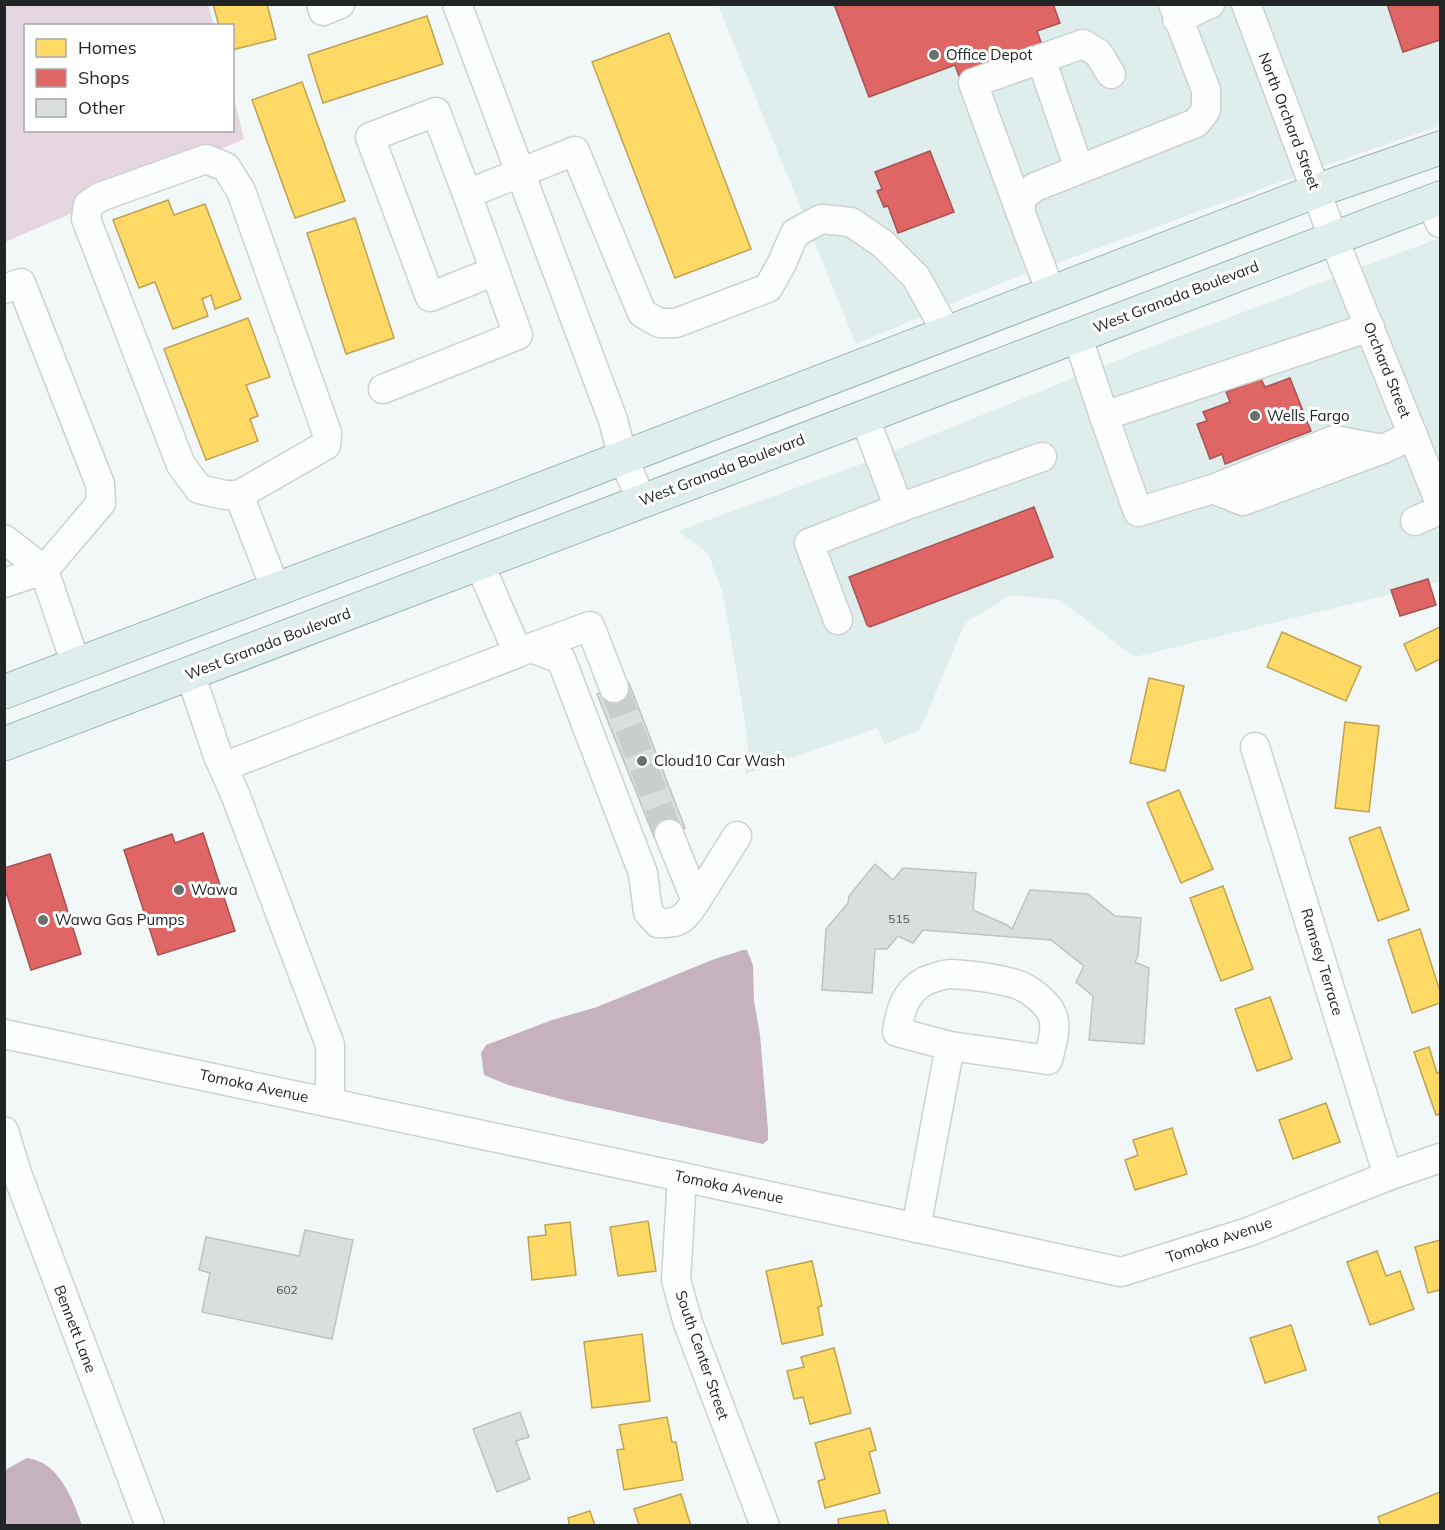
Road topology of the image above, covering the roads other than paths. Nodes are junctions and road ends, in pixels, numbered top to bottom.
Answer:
1 (321, 4) edge
2 (340, 4) edge
3 (457, 4) edge
4 (1210, 4) edge
5 (1246, 4) edge
6 (1175, 12) edge
7 (1041, 59) junction
8 (1111, 74) dead end
9 (1440, 148) edge
10 (1079, 169) junction
11 (519, 172) junction
12 (1316, 191) junction
13 (467, 194) junction
14 (1437, 207) edge
15 (1020, 211) junction
16 (1333, 237) junction
17 (495, 271) junction
18 (4, 289) edge
19 (1052, 293) junction
20 (1370, 327) junction
21 (947, 333) junction
22 (1077, 335) junction
23 (382, 389) dead end
24 (864, 416) junction
25 (1104, 416) junction
26 (1413, 435) junction
27 (1042, 457) dead end
28 (623, 458) junction
29 (239, 495) junction
30 (642, 501) junction
31 (1435, 505) edge
32 (899, 508) junction
33 (4, 539) edge
34 (479, 563) junction
35 (44, 570) junction
36 (4, 583) edge
37 (276, 590) junction
38 (838, 620) dead end
39 (524, 650) junction
40 (76, 665) junction
41 (190, 674) junction
42 (614, 688) tunnel mouth
43 (4, 692) edge
44 (4, 744) edge
45 (1255, 747) dead end
46 (223, 767) junction
47 (669, 834) tunnel mouth
48 (737, 836) dead end
49 (696, 900) junction
50 (4, 1034) edge
51 (950, 1046) junction
52 (330, 1102) junction
53 (4, 1131) edge
54 (1440, 1158) edge
55 (1388, 1176) junction
56 (682, 1177) junction
57 (916, 1228) junction
58 (150, 1526) edge
59 (765, 1526) edge

1 - 2 street
3 - 11 street
4 - 6 street
5 - 12 street, North Orchard Street
6 - 10 street
7 - 8 street
7 - 10 street
7 - 15 street
9 - 12 main road
10 - 15 street
11 - 13 street
11 - 21 street
11 - 28 street
12 - 16 street, North Orchard Street
12 - 19 main road
13 - 17 street
13 - 17 street
14 - 16 main road, West Granada Boulevard
15 - 19 street
16 - 20 street, Orchard Street
16 - 22 main road, West Granada Boulevard
17 - 23 street
18 - 35 street
19 - 21 main road
20 - 25 street
20 - 26 street, Orchard Street
21 - 28 main road
22 - 24 main road, West Granada Boulevard
22 - 25 street
24 - 30 main road, West Granada Boulevard
24 - 32 street
25 - 26 street
26 - 31 street, Orchard Street
27 - 32 street
28 - 30 street
28 - 37 main road
29 - 29 street
29 - 37 street
30 - 34 main road, West Granada Boulevard
32 - 38 street
33 - 35 street
34 - 39 street
34 - 41 main road, West Granada Boulevard
35 - 36 street
35 - 40 street
37 - 40 main road
39 - 42 street
39 - 46 street
39 - 49 street
40 - 43 main road
41 - 44 main road, West Granada Boulevard
41 - 46 street
45 - 55 street, Ramsey Terrace
46 - 52 street
47 - 49 street
48 - 49 street
50 - 52 street, Tomoka Avenue
51 - 51 street
51 - 57 street
52 - 56 street, Tomoka Avenue
53 - 58 street, Bennett Lane
54 - 55 street, Tomoka Avenue
55 - 57 street, Tomoka Avenue
56 - 57 street, Tomoka Avenue
56 - 59 street, South Center Street

